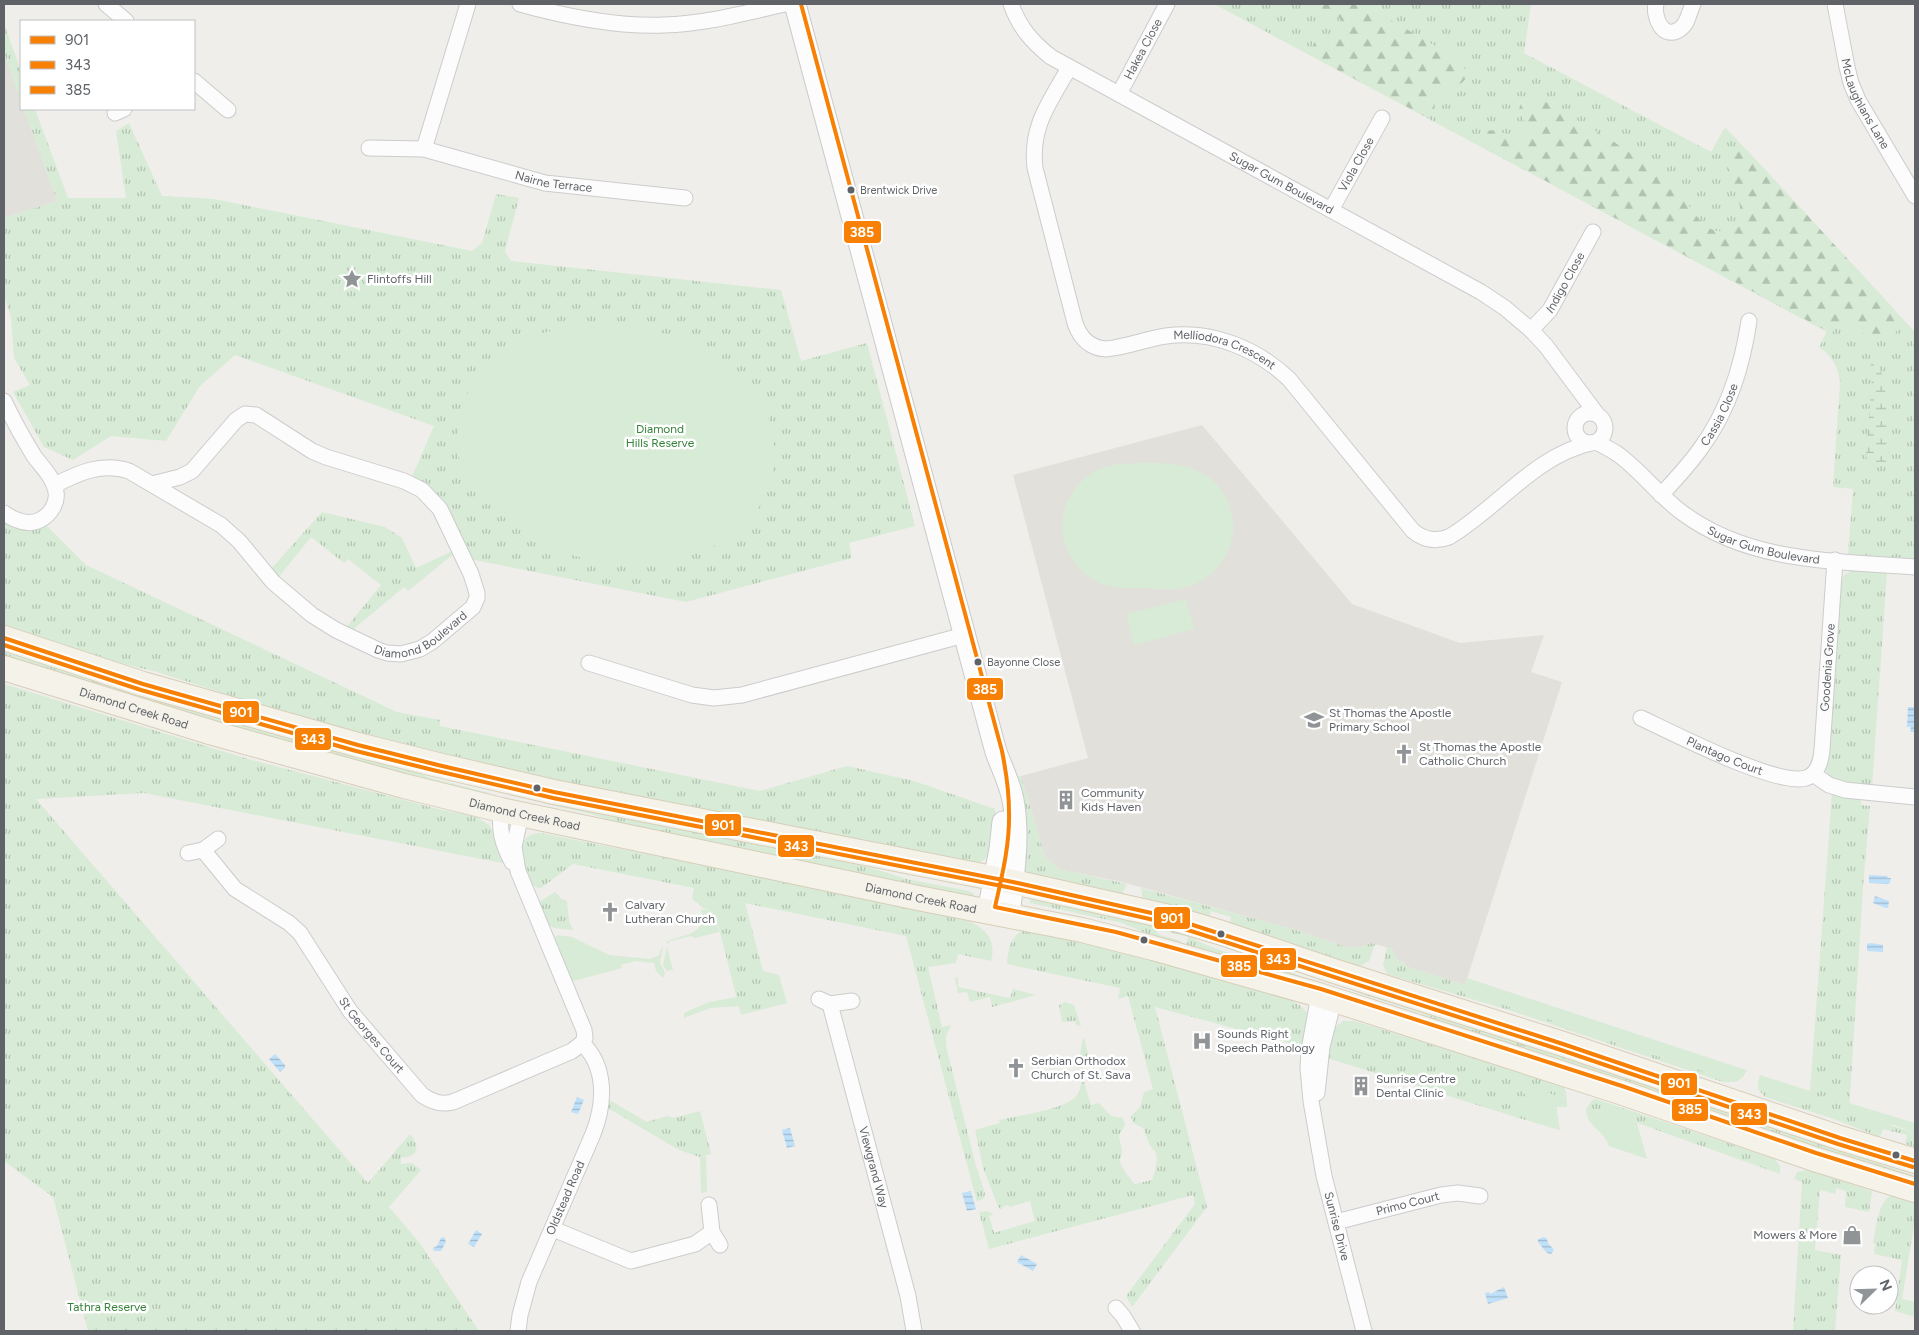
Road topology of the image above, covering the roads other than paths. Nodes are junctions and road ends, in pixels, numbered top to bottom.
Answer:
1 (106, 4) edge
2 (468, 4) edge
3 (520, 4) edge
4 (785, 4) edge
5 (795, 4) edge
6 (1011, 4) edge
7 (1167, 4) edge
8 (1656, 4) edge
9 (1693, 4) edge
10 (1835, 4) edge
11 (125, 20) edge
12 (1069, 68) junction
13 (195, 82) edge
14 (1119, 94) junction
15 (228, 110) dead end
16 (1382, 118) dead end
17 (369, 148) dead end
18 (424, 149) junction
19 (1915, 196) edge
20 (685, 198) dead end
21 (1331, 210) junction
22 (1593, 232) dead end
23 (1749, 321) dead end
24 (1531, 330) junction
25 (1556, 360) junction
26 (4, 402) edge
27 (1601, 419) junction
28 (1577, 420) junction
29 (1593, 442) junction
30 (1550, 459) junction
31 (1635, 469) junction
32 (152, 484) junction
33 (55, 485) junction
34 (1661, 495) junction
35 (4, 513) edge
36 (1835, 560) junction
37 (1915, 567) edge
38 (964, 635) junction
39 (4, 638) edge
40 (588, 663) dead end
41 (4, 668) edge
42 (1641, 718) dead end
43 (1813, 774) junction
44 (519, 784) junction
45 (1915, 797) edge
46 (511, 812) junction
47 (218, 839) dead end
48 (518, 871) junction
49 (1003, 880) junction
50 (998, 914) junction
51 (1334, 971) junction
52 (1327, 998) junction
53 (852, 1001) dead end
54 (582, 1043) junction
55 (1915, 1161) edge
56 (1915, 1190) edge
57 (1480, 1196) dead end
58 (709, 1204) dead end
59 (1336, 1222) junction
60 (553, 1229) junction
61 (1116, 1308) dead end
62 (518, 1331) edge
63 (914, 1331) edge
64 (1132, 1331) edge
65 (1364, 1331) edge

1 - 11 street
2 - 18 street
3 - 4 street
5 - 38 street
6 - 12 street, Sugar Gum Boulevard
7 - 14 street, Hakea Close
8 - 9 street
10 - 19 street, McLaughlans Lane
12 - 14 street, Sugar Gum Boulevard
12 - 30 street, Melliodora Crescent
13 - 15 street
14 - 21 street, Sugar Gum Boulevard
16 - 21 street, Viola Close
17 - 18 street, Nairne Terrace
18 - 20 street, Nairne Terrace
21 - 24 street, Sugar Gum Boulevard
22 - 24 street, Indigo Close
23 - 34 street, Cassia Close
24 - 25 street, Sugar Gum Boulevard
25 - 27 street, Sugar Gum Boulevard
25 - 28 street, Sugar Gum Boulevard
26 - 33 street
27 - 28 street
27 - 29 street
27 - 31 street, Sugar Gum Boulevard
28 - 29 street
28 - 30 street, Melliodora Crescent
29 - 30 street, Melliodora Crescent
29 - 31 street, Sugar Gum Boulevard
31 - 34 street, Sugar Gum Boulevard
32 - 32 street, Diamond Boulevard
32 - 33 street, Diamond Boulevard
33 - 35 street
34 - 36 street, Sugar Gum Boulevard
36 - 37 street, Sugar Gum Boulevard
36 - 43 street, Goodenia Grove
38 - 40 street
38 - 49 street
39 - 44 main road
41 - 46 main road, Diamond Creek Road
42 - 43 street, Plantago Court
43 - 45 street
44 - 46 main road
44 - 49 main road
46 - 48 street
46 - 48 street
46 - 50 main road, Diamond Creek Road
47 - 54 street, St Georges Court
48 - 54 street
49 - 50 street
49 - 51 main road
50 - 52 main road, Diamond Creek Road
51 - 52 main road, Sunrise Drive
51 - 55 main road
52 - 56 main road, Diamond Creek Road
52 - 59 street, Sunrise Drive
53 - 63 street, Viewgrand Way
54 - 60 street, Oldstead Road
57 - 59 street, Primo Court
58 - 60 street
59 - 65 street, Sunrise Drive
60 - 62 street, Oldstead Road
61 - 64 street

